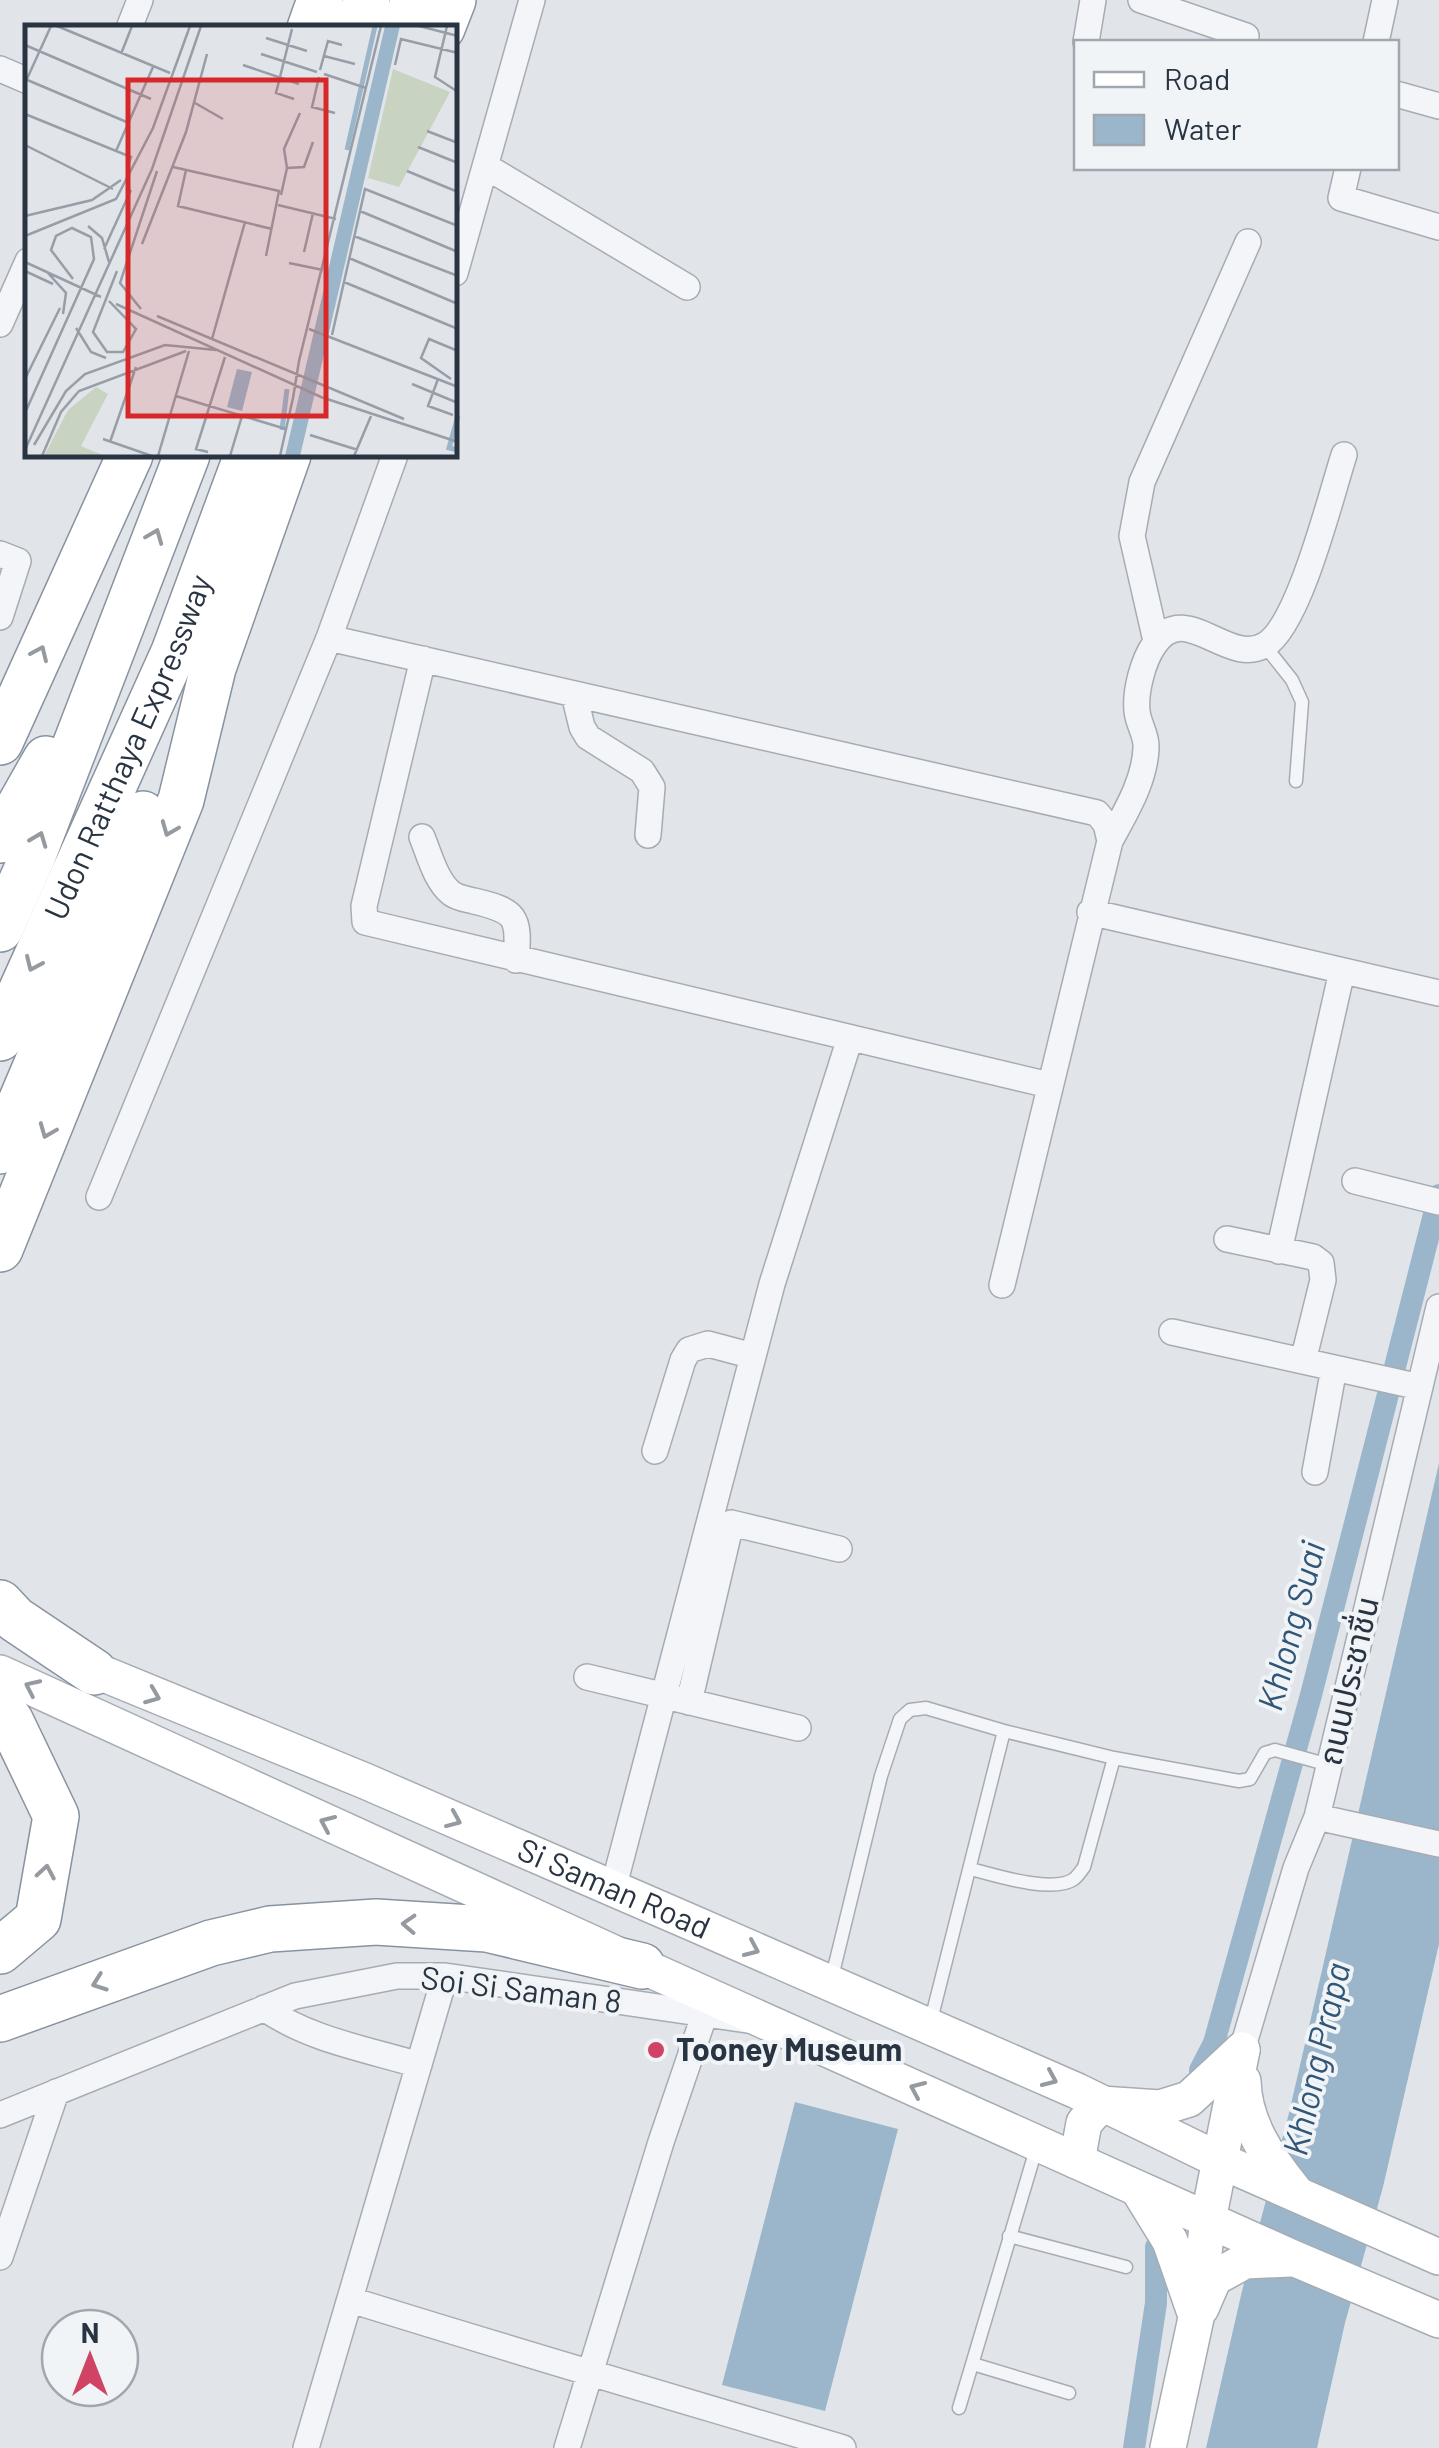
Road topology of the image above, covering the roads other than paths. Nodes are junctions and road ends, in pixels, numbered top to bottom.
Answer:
1 (140, 0) edge
2 (320, 0) edge
3 (367, 0) edge
4 (414, 0) edge
5 (453, 0) edge
6 (532, 0) edge
7 (1093, 0) edge
8 (1141, 0) edge
9 (1385, 0) edge
10 (129, 25) edge
11 (311, 25) edge
12 (357, 25) edge
13 (405, 25) edge
14 (443, 25) edge
15 (1246, 36) dead end
16 (1086, 40) edge
17 (1376, 40) edge
18 (0, 69) edge
19 (25, 80) edge
20 (1399, 95) edge
21 (1439, 106) edge
22 (487, 168) junction
23 (1348, 170) edge
24 (1439, 227) edge
25 (1248, 242) dead end
26 (458, 263) edge
27 (25, 267) edge
28 (688, 287) dead end
29 (1, 317) edge
30 (1344, 455) dead end
31 (129, 458) edge
32 (186, 458) edge
33 (246, 458) edge
34 (287, 458) edge
35 (395, 458) edge
36 (9, 557) edge
37 (0, 617) edge
38 (118, 629) junction
39 (329, 638) junction
40 (1156, 641) junction
41 (1265, 646) junction
42 (423, 660) junction
43 (213, 668) junction
44 (574, 694) junction
45 (0, 742) edge
46 (1296, 781) dead end
47 (648, 835) dead end
48 (422, 837) dead end
49 (0, 840) edge
50 (1110, 841) junction
51 (1090, 912) junction
52 (0, 929) edge
53 (516, 960) junction
54 (1342, 971) junction
55 (1439, 993) edge
56 (0, 1038) edge
57 (850, 1038) junction
58 (1049, 1085) junction
59 (0, 1151) edge
60 (1355, 1181) dead end
61 (99, 1198) dead end
62 (1435, 1201) edge
63 (1228, 1239) dead end
64 (0, 1249) edge
65 (1280, 1251) junction
66 (1002, 1285) dead end
67 (1439, 1307) edge
68 (1172, 1332) dead end
69 (753, 1356) junction
70 (1302, 1361) junction
71 (1334, 1368) junction
72 (1402, 1384) junction
73 (655, 1452) dead end
74 (1315, 1472) dead end
75 (839, 1549) dead end
76 (0, 1603) edge
77 (0, 1628) edge
78 (94, 1672) junction
79 (0, 1673) edge
80 (587, 1677) dead end
81 (662, 1696) junction
82 (689, 1702) junction
83 (0, 1712) edge
84 (798, 1728) dead end
85 (1004, 1731) junction
86 (1114, 1758) junction
87 (1319, 1761) junction
88 (1317, 1817) junction
89 (1439, 1844) edge
90 (970, 1868) junction
91 (613, 1889) junction
92 (0, 1950) edge
93 (642, 1966) junction
94 (446, 1976) junction
95 (830, 1984) junction
96 (264, 2008) junction
97 (704, 2016) junction
98 (0, 2019) edge
99 (766, 2022) junction
100 (929, 2026) junction
101 (1242, 2050) junction
102 (419, 2064) junction
103 (56, 2092) junction
104 (1101, 2104) junction
105 (0, 2115) edge
106 (1038, 2144) junction
107 (1221, 2160) junction
108 (1077, 2161) junction
109 (1268, 2172) junction
110 (1138, 2189) junction
111 (1208, 2220) junction
112 (1009, 2236) junction
113 (1408, 2244) edge
114 (1248, 2250) junction
115 (0, 2257) edge
116 (1126, 2267) dead end
117 (1372, 2293) junction
118 (350, 2300) junction
119 (1196, 2318) junction
120 (1439, 2320) edge
121 (972, 2364) junction
122 (590, 2375) junction
123 (1069, 2393) dead end
124 (959, 2408) dead end
125 (831, 2446) edge
126 (306, 2448) edge
127 (567, 2448) edge
128 (1168, 2448) edge

1 - 10 street
2 - 11 highway
3 - 12 highway
4 - 13 highway
5 - 14 highway
6 - 22 street
7 - 16 street
8 - 15 street
9 - 17 street
18 - 19 street
20 - 21 street
22 - 26 street
22 - 28 street
23 - 24 street
25 - 40 street
27 - 29 street
30 - 41 street
45 -> 31 highway
38 -> 32 highway, Udon Ratthaya Expressway
33 -> 56 highway, Udon Ratthaya Expressway
34 - 43 highway
35 - 39 street
36 - 37 street
38 - 49 highway
52 -> 38 highway, Udon Ratthaya Expressway
39 - 42 street
39 - 61 street
40 - 41 street
40 - 50 street
41 - 46 lane
42 - 44 street
42 - 53 street
43 - 59 highway
43 -> 64 highway
44 - 47 street
44 - 50 street
48 - 53 street
50 - 51 street
51 - 54 street
51 - 58 street
53 - 57 street
54 - 55 street
54 - 65 street
57 - 58 street
57 - 69 street
58 - 66 street
60 - 62 street
63 - 65 street
65 - 70 street
67 - 72 street, ถนนประชาชื่น
68 - 70 street
69 - 73 street
69 - 81 street
70 - 71 street
71 - 72 street
71 - 74 street
72 - 87 street, ถนนประชาชื่น
75 - 82 street
76 - 78 highway
77 - 78 main road, Si Saman Road
78 -> 91 main road, Si Saman Road
93 -> 79 main road, Si Saman Road
80 - 81 street
81 - 82 street
81 - 91 street
82 - 84 street
92 -> 83 highway
85 - 86 lane
85 - 90 lane
85 - 95 lane
86 - 87 lane
86 - 90 lane
87 - 88 street, ถนนประชาชื่น
88 - 89 street
88 - 101 street, ถนนประชาชื่น
90 - 100 lane
91 -> 95 main road, Si Saman Road
93 -> 98 highway
93 - 99 main road, Si Saman Road
94 - 96 street, Soi Si Saman 8
94 - 97 street, Soi Si Saman 8
94 - 102 street
95 - 100 main road, Si Saman Road
96 - 102 street
96 - 103 street, Soi Si Saman 8
97 - 99 street, Soi Si Saman 8
97 - 122 street
106 -> 99 main road, Si Saman Road
100 -> 104 main road, Si Saman Road
101 - 104 main road
101 - 107 main road
101 - 109 main road
102 - 118 street
103 - 105 street, Soi Si Saman 8
103 - 115 street
104 - 107 main road, Si Saman Road
104 - 108 main road
106 - 108 main road, Si Saman Road
106 - 112 lane
107 - 109 main road, Si Saman Road
107 - 111 main road
108 - 110 main road, Si Saman Road
109 - 113 main road, Si Saman Road
110 - 111 main road, Si Saman Road
110 - 119 main road
111 - 114 main road, Si Saman Road
111 - 119 main road
112 - 116 lane
112 - 121 lane
113 - 117 main road
114 - 117 main road
114 - 119 main road
117 - 120 main road
118 - 122 street
118 - 126 street
119 - 128 main road
121 - 123 lane
121 - 124 lane
122 - 125 street
122 - 127 street

